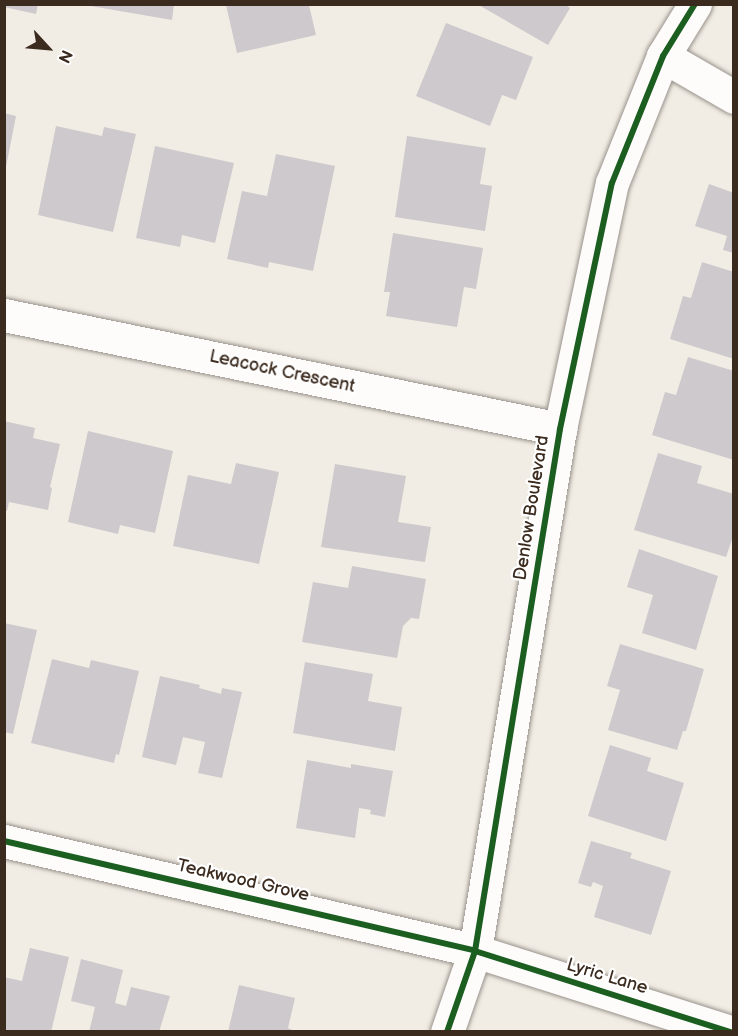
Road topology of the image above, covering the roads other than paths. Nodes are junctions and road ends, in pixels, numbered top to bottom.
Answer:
1 (694, 4) edge
2 (663, 56) junction
3 (734, 97) edge
4 (4, 315) edge
5 (560, 429) junction
6 (4, 841) edge
7 (475, 951) junction
8 (447, 1032) edge
9 (730, 1032) edge

1 - 2 street, Denlow Boulevard
2 - 3 street
2 - 5 street, Denlow Boulevard
4 - 5 street, Leacock Crescent
5 - 7 street, Denlow Boulevard
6 - 7 street, Teakwood Grove
7 - 8 street, Denlow Boulevard
7 - 9 street, Lyric Lane

